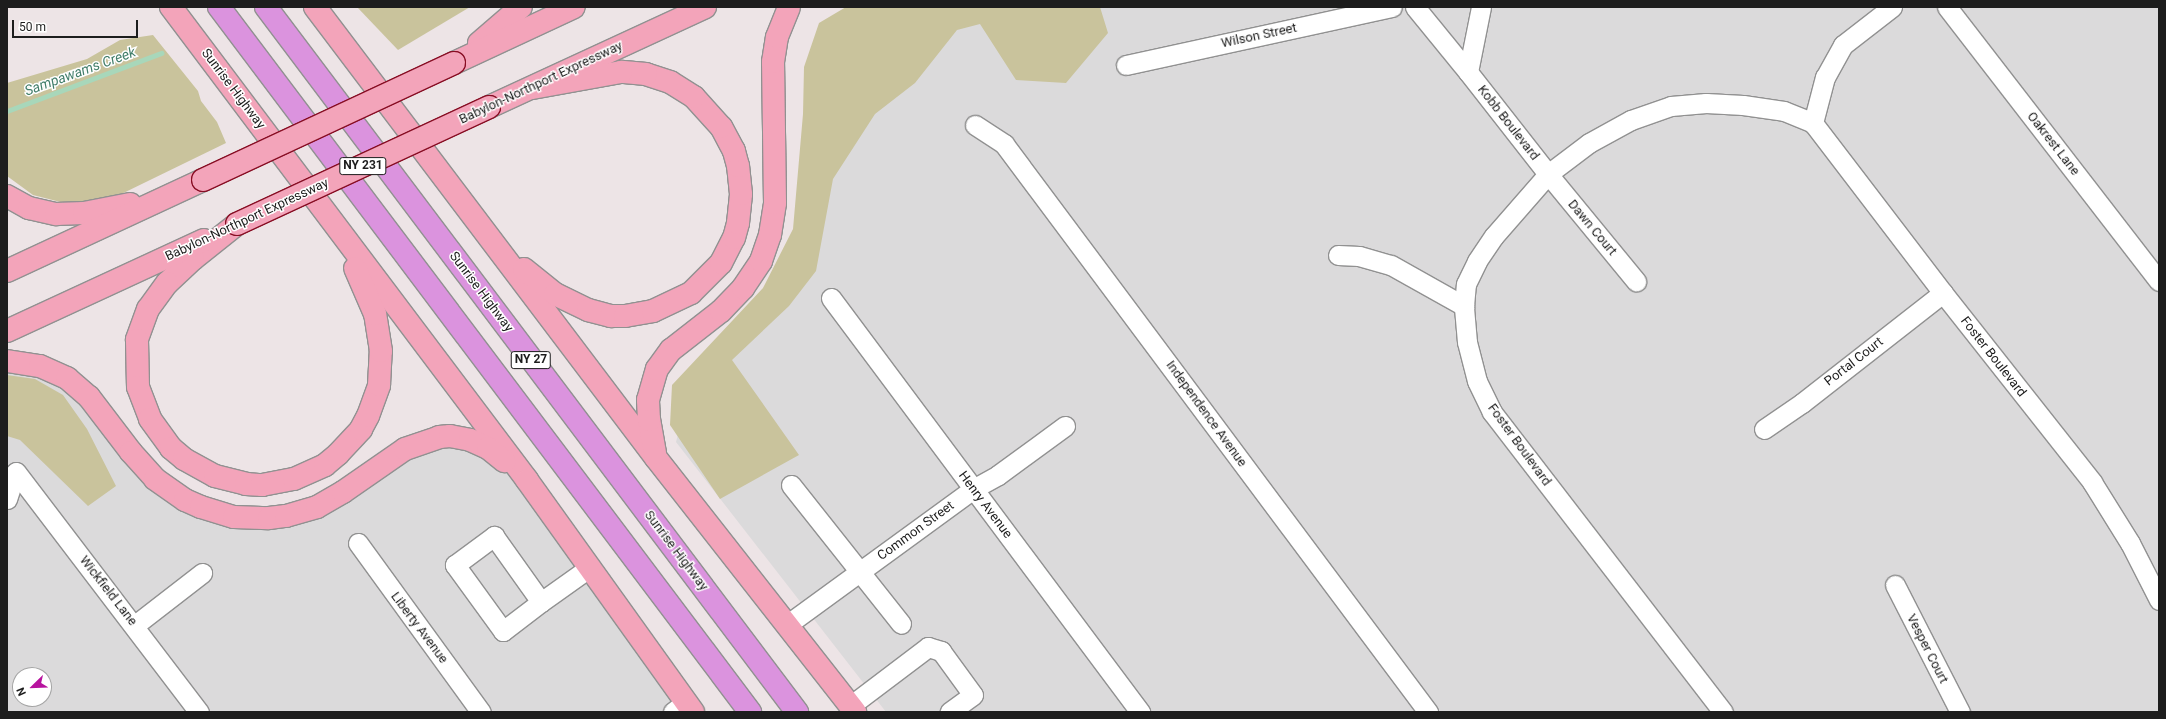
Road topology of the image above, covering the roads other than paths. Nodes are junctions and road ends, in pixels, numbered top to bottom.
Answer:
1 (153, 7) edge
2 (171, 7) edge
3 (219, 7) edge
4 (266, 7) edge
5 (315, 7) edge
6 (329, 7) edge
7 (521, 7) edge
8 (574, 7) edge
9 (705, 7) edge
10 (789, 7) edge
11 (1392, 7) edge
12 (1415, 7) edge
13 (1481, 7) edge
14 (1892, 7) edge
15 (1947, 7) edge
16 (347, 49) junction
17 (213, 63) junction
18 (454, 63) junction
19 (1126, 65) dead end
20 (1468, 72) junction
21 (532, 88) junction
22 (1813, 122) junction
23 (975, 125) dead end
24 (1548, 174) junction
25 (7, 196) edge
26 (165, 197) junction
27 (328, 215) junction
28 (237, 224) junction
29 (492, 241) junction
30 (1338, 255) dead end
31 (7, 271) edge
32 (1636, 281) dead end
33 (2159, 281) edge
34 (1944, 293) junction
35 (831, 298) dead end
36 (1464, 306) junction
37 (7, 331) edge
38 (7, 361) edge
39 (1065, 426) dead end
40 (1764, 429) dead end
41 (656, 458) junction
42 (527, 480) junction
43 (790, 485) dead end
44 (972, 489) junction
45 (7, 499) edge
46 (358, 543) dead end
47 (590, 567) junction
48 (859, 572) junction
49 (202, 573) dead end
50 (1895, 585) dead end
51 (2159, 600) edge
52 (541, 602) junction
53 (788, 624) junction
54 (901, 624) dead end
55 (135, 625) junction
56 (684, 709) edge
57 (853, 709) edge
58 (199, 712) edge
59 (481, 712) edge
60 (750, 712) edge
61 (797, 712) edge
62 (950, 712) edge
63 (1140, 712) edge
64 (1428, 712) edge
65 (1723, 712) edge
66 (1960, 712) edge

1 - 17 main road
2 - 17 main road, Sunrise Highway
3 - 60 highway, NY 27
4 - 61 highway, Sunrise Highway / NY 27
5 - 16 main road
6 - 16 main road
7 - 18 main road
8 - 18 main road
9 - 21 main road, Babylon-Northport Expressway / NY 231
10 - 41 main road
11 - 19 street, Wilson Street
12 - 20 street, Kobb Boulevard
13 - 20 street, Kobb Boulevard
14 - 22 street
15 - 33 street, Oakrest Lane
16 - 29 main road
17 - 27 main road, Sunrise Highway
18 - 26 main road, bridge
20 - 24 street, Kobb Boulevard
21 - 28 main road, Babylon-Northport Expressway / NY 231, bridge
21 - 29 main road
22 - 24 street, Foster Boulevard
22 - 34 street, Foster Boulevard
23 - 64 street, Independence Avenue
24 - 32 street, Dawn Court
24 - 36 street, Foster Boulevard
25 - 26 main road
26 - 31 main road
27 - 28 main road
27 - 42 main road, Sunrise Highway
28 - 37 main road, Babylon-Northport Expressway / NY 231
29 - 41 main road
30 - 36 street
34 - 40 street, Portal Court
34 - 51 street, Foster Boulevard
35 - 44 street, Henry Avenue
36 - 65 street, Foster Boulevard
38 - 42 main road
39 - 44 street, Common Street
41 - 53 main road
42 - 47 main road, Sunrise Highway
43 - 48 street
44 - 48 street, Common Street
44 - 63 street, Henry Avenue
45 - 55 street, Wickfield Lane
46 - 59 street, Liberty Avenue
47 - 52 street
47 - 56 main road, Sunrise Highway
48 - 53 street, Common Street
48 - 54 street
49 - 55 street
50 - 66 street, Vesper Court
52 - 52 street
53 - 57 main road
55 - 58 street, Wickfield Lane
57 - 62 street

